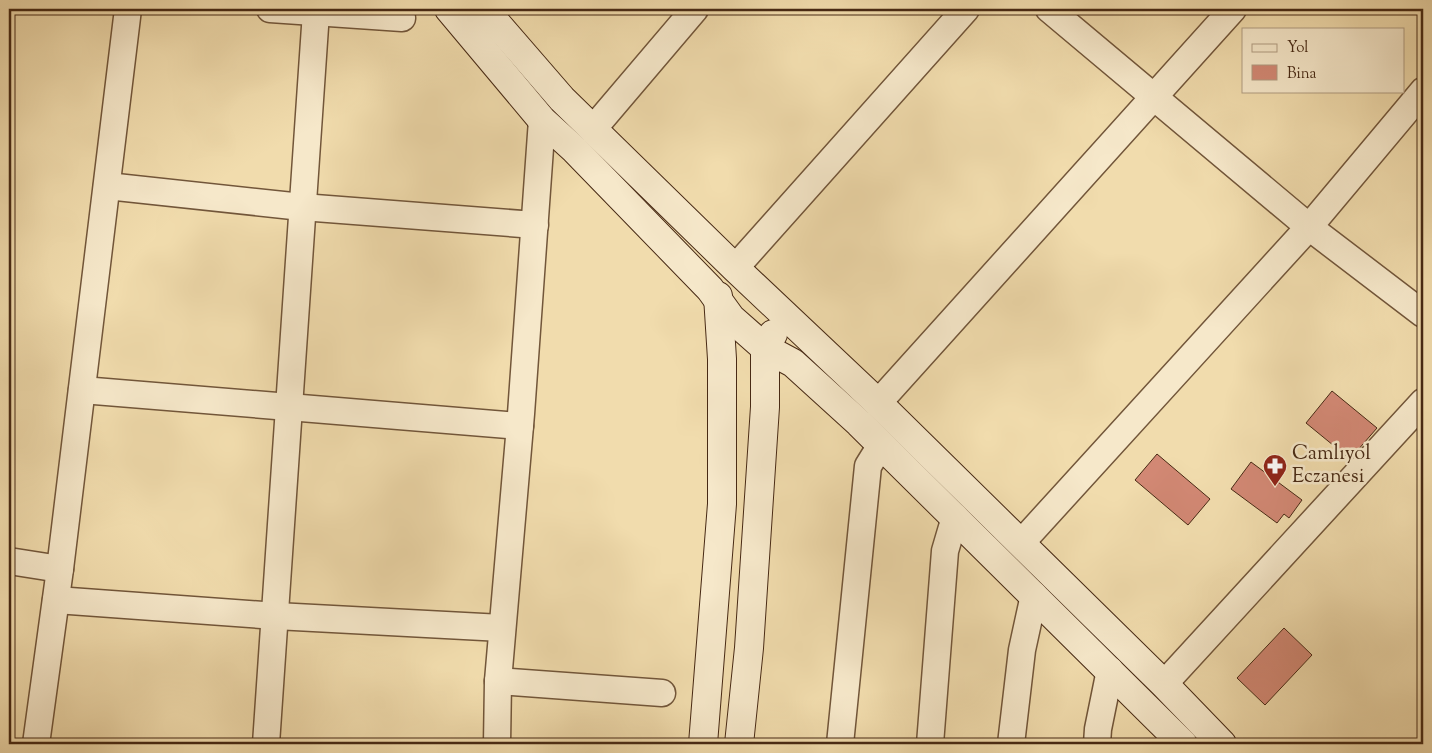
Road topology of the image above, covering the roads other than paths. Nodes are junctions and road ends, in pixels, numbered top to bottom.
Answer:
1 (128, 9) edge
2 (270, 9) edge
3 (448, 9) edge
4 (484, 9) edge
5 (696, 9) edge
6 (966, 9) edge
7 (1049, 9) edge
8 (1233, 9) edge
9 (316, 12) junction
10 (402, 18) dead end
11 (1423, 91) edge
12 (1156, 96) junction
13 (542, 120) junction
14 (593, 129) junction
15 (107, 186) junction
16 (302, 207) junction
17 (535, 224) junction
18 (1309, 227) junction
19 (735, 268) junction
20 (717, 298) junction
21 (777, 308) junction
22 (1423, 314) edge
23 (765, 348) junction
24 (82, 390) junction
25 (1423, 402) edge
26 (878, 403) junction
27 (289, 406) junction
28 (520, 426) junction
29 (881, 445) junction
30 (955, 517) junction
31 (1021, 544) junction
32 (9, 561) edge
33 (60, 569) junction
34 (1034, 596) junction
35 (56, 600) junction
36 (276, 616) junction
37 (502, 628) junction
38 (1110, 670) junction
39 (498, 681) junction
40 (1164, 684) junction
41 (662, 693) dead end
42 (36, 744) edge
43 (266, 744) edge
44 (497, 744) edge
45 (703, 744) edge
46 (739, 744) edge
47 (840, 744) edge
48 (930, 744) edge
49 (1011, 744) edge
50 (1097, 744) edge
51 (1184, 744) edge
52 (1222, 744) edge

1 - 15 street
2 - 9 street
3 - 13 street
4 - 14 street
5 - 14 street
6 - 19 street
7 - 12 street
8 - 12 street
9 - 10 street
9 - 16 street
11 - 18 street
12 - 18 street
12 - 26 street
13 - 17 street
13 - 20 street
14 - 19 street
15 - 16 street
15 - 24 street
16 - 17 street
16 - 27 street
17 - 28 street
18 - 22 street
18 - 31 street
19 - 20 street
19 - 21 street
20 - 23 street
20 - 45 street
21 - 23 street
21 - 26 street
23 - 29 street
23 - 46 street
24 - 27 street
24 - 33 street
25 - 40 street
26 - 31 street
27 - 28 street
27 - 36 street
28 - 37 street
29 - 30 street
29 - 47 street
30 - 34 street
30 - 48 street
31 - 40 street
32 - 33 street
33 - 35 street
34 - 38 street
34 - 49 street
35 - 36 street
35 - 42 street
36 - 37 street
36 - 43 street
37 - 39 street
38 - 50 street
38 - 51 street
39 - 41 street
39 - 44 street
40 - 52 street

